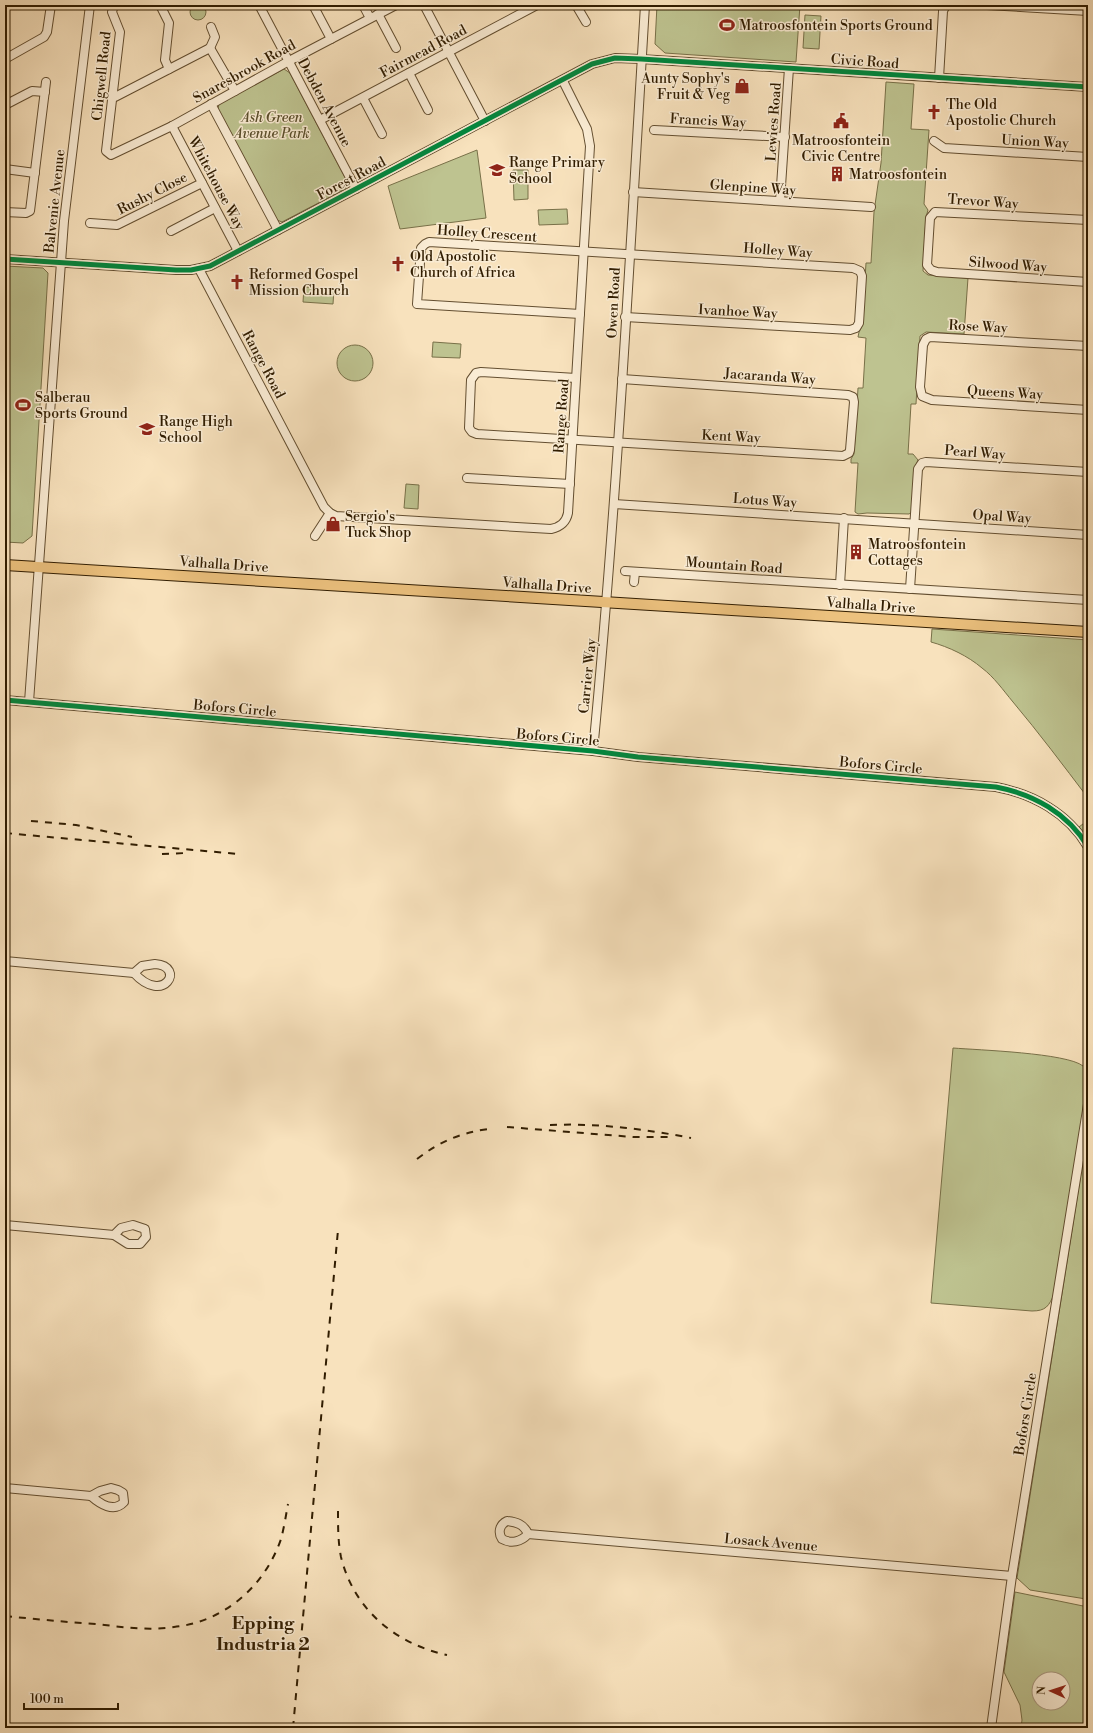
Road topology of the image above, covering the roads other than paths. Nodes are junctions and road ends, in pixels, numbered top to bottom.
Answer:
1 (50, 5) edge
2 (90, 5) edge
3 (114, 5) edge
4 (160, 5) edge
5 (259, 5) edge
6 (313, 5) edge
7 (363, 5) edge
8 (396, 5) edge
9 (424, 5) edge
10 (536, 5) edge
11 (576, 5) edge
12 (645, 5) edge
13 (946, 5) edge
14 (987, 5) edge
15 (1088, 11) edge
16 (378, 14) junction
17 (370, 18) junction
18 (586, 22) dead end
19 (211, 26) dead end
20 (331, 39) junction
21 (210, 48) junction
22 (396, 48) dead end
23 (449, 52) junction
24 (5, 58) edge
25 (641, 59) junction
26 (289, 61) junction
27 (169, 68) junction
28 (790, 68) junction
29 (409, 73) junction
30 (939, 78) junction
31 (562, 80) junction
32 (46, 82) dead end
33 (1088, 87) edge
34 (235, 91) junction
35 (45, 92) junction
36 (112, 97) junction
37 (363, 98) junction
38 (211, 104) junction
39 (5, 105) edge
40 (428, 110) dead end
41 (320, 120) junction
42 (485, 121) junction
43 (172, 126) junction
44 (654, 130) dead end
45 (382, 134) dead end
46 (785, 137) junction
47 (934, 141) dead end
48 (106, 151) joint
49 (1088, 157) edge
50 (5, 169) edge
51 (35, 173) junction
52 (202, 183) junction
53 (356, 189) junction
54 (633, 192) junction
55 (780, 201) junction
56 (215, 208) junction
57 (871, 208) dead end
58 (5, 212) edge
59 (1088, 220) edge
60 (90, 223) dead end
61 (171, 230) dead end
62 (278, 230) junction
63 (238, 251) junction
64 (584, 252) junction
65 (629, 254) junction
66 (5, 259) edge
67 (61, 262) junction
68 (928, 268) joint
69 (199, 269) junction
70 (1088, 282) edge
71 (580, 314) junction
72 (625, 317) junction
73 (850, 330) joint
74 (1088, 346) edge
75 (576, 378) junction
76 (622, 379) junction
77 (922, 396) joint
78 (1088, 410) edge
79 (572, 439) junction
80 (617, 443) junction
81 (843, 456) joint
82 (1088, 472) edge
83 (467, 478) dead end
84 (570, 484) junction
85 (614, 504) junction
86 (330, 514) junction
87 (844, 518) junction
88 (915, 523) junction
89 (1088, 534) edge
90 (315, 536) dead end
91 (5, 565) edge
92 (40, 568) junction
93 (625, 572) dead end
94 (635, 572) junction
95 (634, 582) dead end
96 (840, 585) junction
97 (910, 589) junction
98 (1088, 600) edge
99 (607, 603) junction
100 (1088, 632) edge
101 (5, 700) edge
102 (29, 702) junction
103 (593, 752) junction
104 (1088, 847) edge
105 (5, 961) edge
106 (134, 973) dead end
107 (1088, 1104) edge
108 (5, 1225) edge
109 (114, 1234) dead end
110 (5, 1488) edge
111 (91, 1496) dead end
112 (528, 1534) dead end
113 (1012, 1576) junction
114 (991, 1728) edge

1 - 24 street
2 - 67 street, Balvenie Avenue
3 - 36 street, Chigwell Road
4 - 27 street
5 - 26 street, Debden Avenue
6 - 20 street
7 - 17 street
8 - 16 street, Snaresbrook Road
9 - 23 street
10 - 23 street, Fairmead Road
11 - 18 street
12 - 25 street, Owen Road
13 - 30 street
14 - 15 street
16 - 17 street, Snaresbrook Road
16 - 22 street
17 - 20 street, Snaresbrook Road
19 - 21 street
20 - 26 street, Snaresbrook Road
21 - 27 street
21 - 34 street
23 - 29 street, Fairmead Road
23 - 42 street
25 - 28 street, Civic Road
25 - 31 street, Forest Road
25 - 54 street, Owen Road
26 - 34 street, Snaresbrook Road
26 - 41 street, Debden Avenue
27 - 36 street
28 - 30 street, Civic Road
28 - 46 street, Lewies Road
29 - 37 street, Fairmead Road
29 - 40 street
30 - 33 street, Civic Road
31 - 42 street, Forest Road
31 - 64 street, Range Road
32 - 35 street
34 - 38 street, Snaresbrook Road
35 - 39 street
35 - 51 street
36 - 48 street, Chigwell Road
37 - 41 street, Fairmead Road
37 - 45 street
38 - 43 street, Snaresbrook Road
38 - 62 street
41 - 53 street, Debden Avenue
42 - 53 street, Forest Road
43 - 48 street, Snaresbrook Road
43 - 52 street, Whitehouse Way
44 - 46 street, Francis Way
46 - 55 street, Lewies Road
47 - 49 street, Union Way
50 - 51 street
51 - 58 street
52 - 56 street, Whitehouse Way
52 - 60 street, Rushy Close
53 - 62 street, Forest Road
54 - 55 street, Glenpine Way
54 - 65 street, Owen Road
55 - 57 street, Glenpine Way
56 - 61 street
56 - 63 street, Whitehouse Way
59 - 68 street, Trevor Way
62 - 63 street, Forest Road
63 - 69 street, Forest Road
64 - 65 street, Holley Crescent
64 - 71 street, Range Road
64 - 71 street, Holley Crescent
65 - 72 street, Owen Road
65 - 73 street, Holley Way
66 - 67 street, Forest Road
67 - 69 street, Forest Road
67 - 92 street, Balvenie Avenue
68 - 70 street, Silwood Way
69 - 86 street, Range Road
71 - 75 street, Range Road
72 - 73 street, Ivanhoe Way
72 - 76 street, Owen Road
74 - 77 street, Rose Way
75 - 79 street, Range Road
75 - 79 street, Kent Way
76 - 80 street, Owen Road
76 - 81 street, Jacaranda Way
77 - 78 street, Queens Way
79 - 80 street, Kent Way
79 - 84 street, Range Road
80 - 81 street, Kent Way
80 - 85 street, Owen Road
82 - 88 street, Pearl Way
83 - 84 street
84 - 86 street, Range Road
85 - 87 street, Lotus Way
85 - 99 street, Owen Road
86 - 90 street
87 - 88 street, Lotus Way
87 - 96 street
88 - 89 street, Opal Way
88 - 97 street
91 - 92 main road, Valhalla Drive
92 - 99 main road, Valhalla Drive
92 - 102 street, Balvenie Avenue
93 - 94 street, Mountain Road
94 - 95 street
94 - 96 street, Mountain Road
96 - 97 street, Mountain Road
97 - 98 street, Mountain Road
99 - 100 main road, Valhalla Drive
99 - 103 street, Carrier Way
101 - 102 street, Bofors Circle
102 - 103 street, Bofors Circle
103 - 104 street, Bofors Circle
105 - 106 street
107 - 113 street, Bofors Circle
108 - 109 street
110 - 111 street
112 - 113 street, Losack Avenue
113 - 114 street, Bofors Circle

